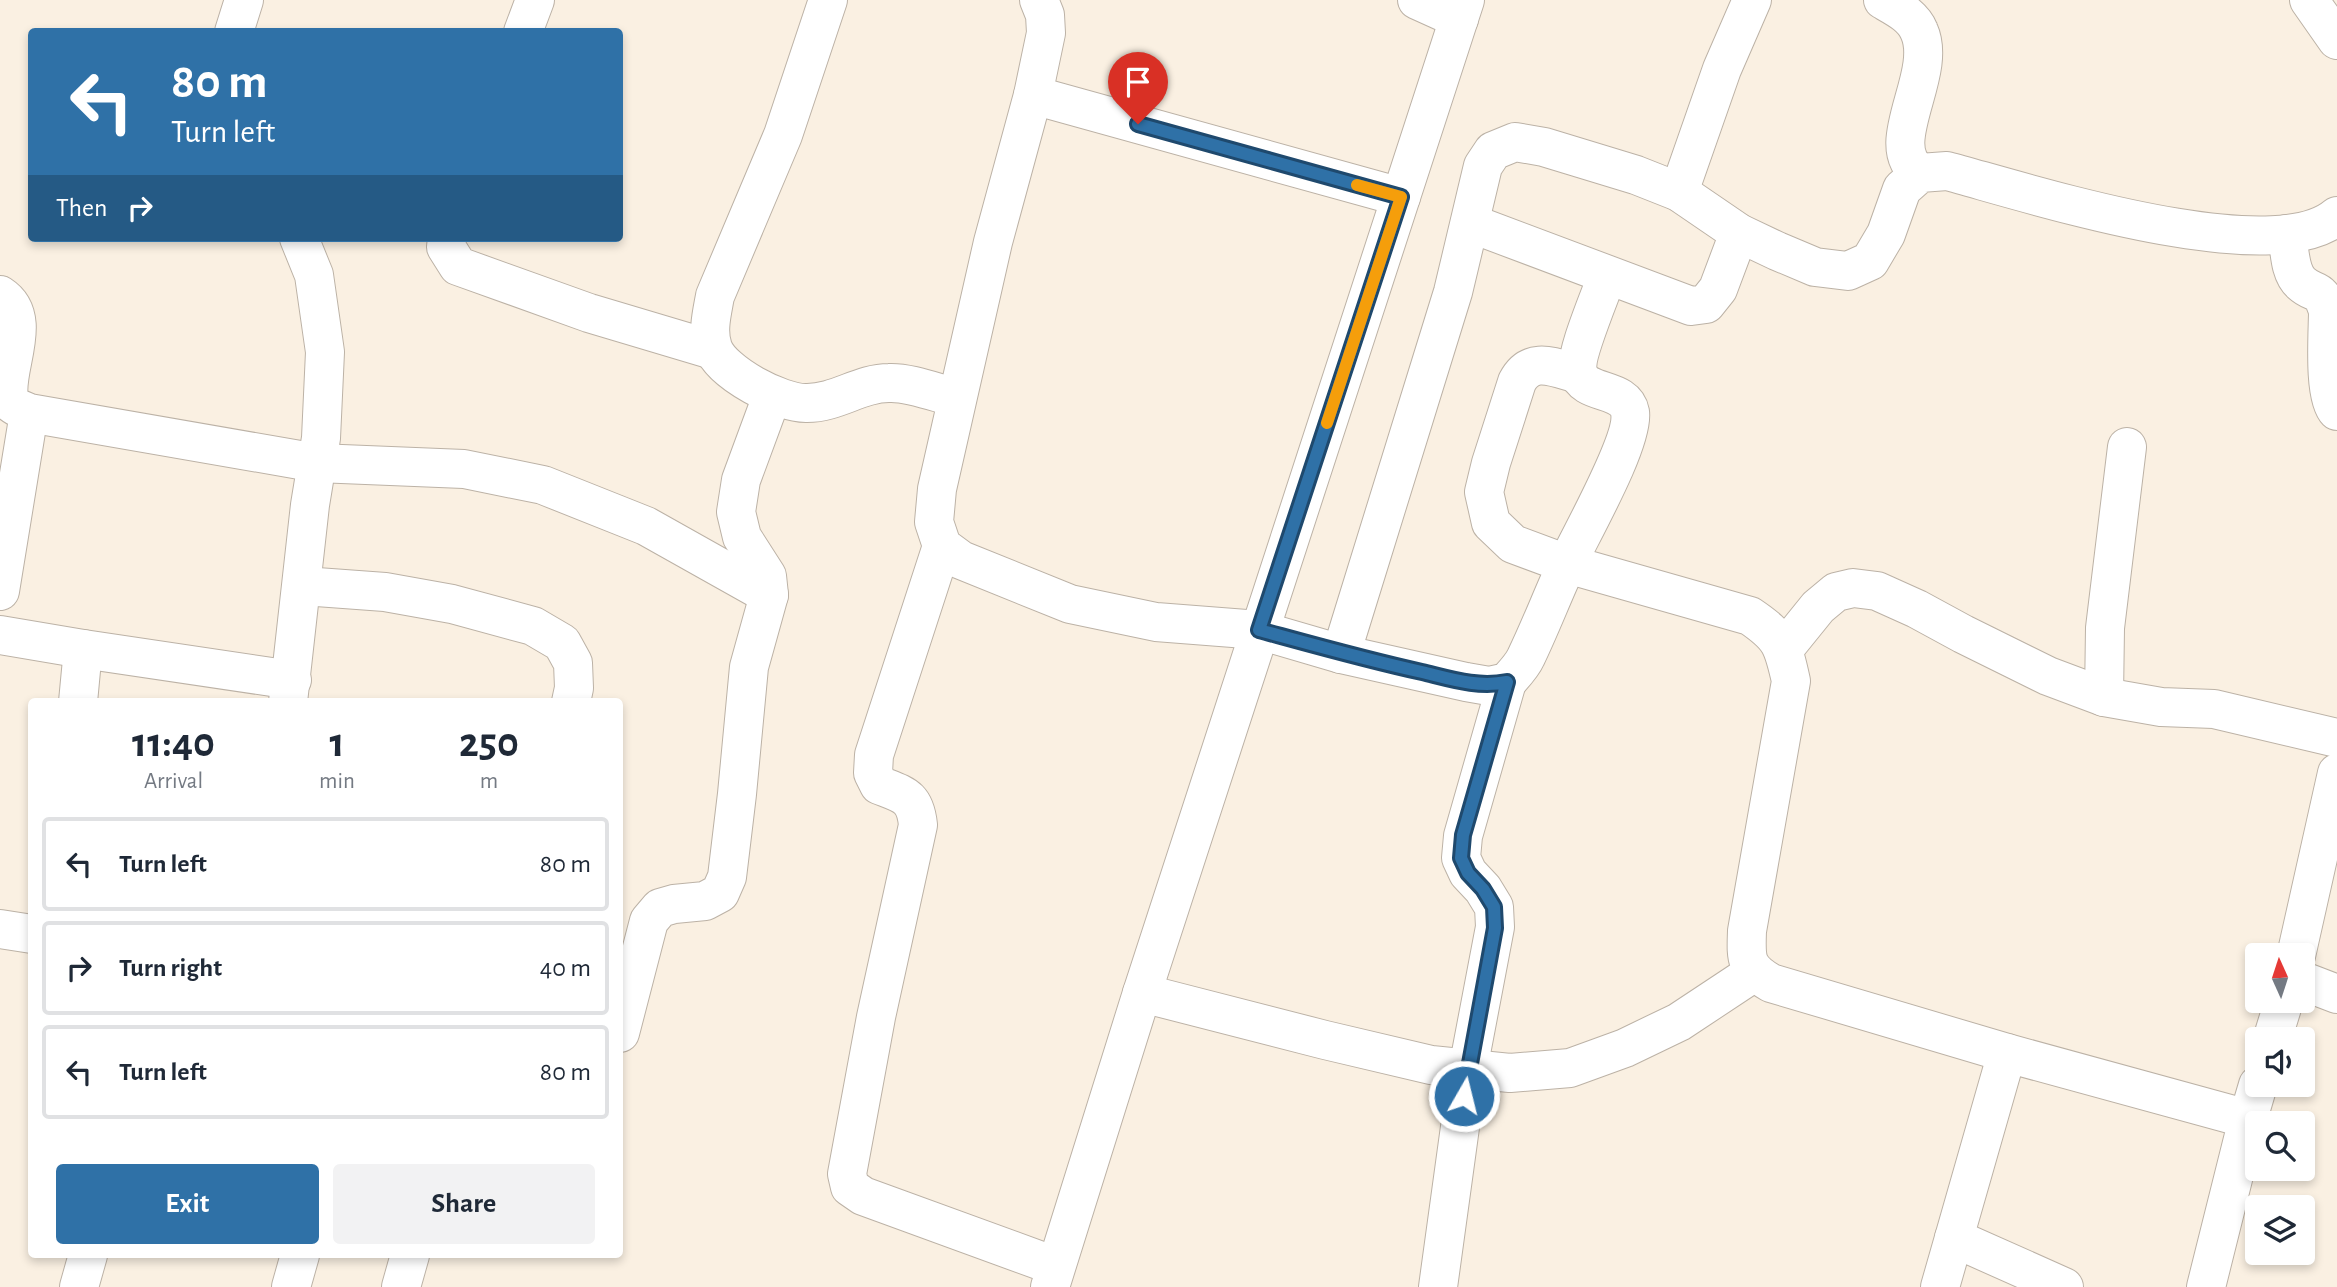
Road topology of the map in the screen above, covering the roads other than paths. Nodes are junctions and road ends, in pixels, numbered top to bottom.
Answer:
1 (244, 0) edge
2 (535, 0) edge
3 (828, 0) edge
4 (1039, 0) edge
5 (1417, 0) edge
6 (1752, 0) edge
7 (1883, 0) edge
8 (2309, 0) edge
9 (1462, 10) edge
10 (234, 28) edge
11 (524, 28) edge
12 (2337, 40) edge
13 (1033, 95) junction
14 (1920, 173) junction
15 (1679, 192) junction
16 (1401, 197) junction
17 (2337, 216) edge
18 (1470, 223) junction
19 (1739, 233) junction
20 (2287, 234) junction
21 (301, 242) edge
22 (447, 242) edge
23 (1607, 276) junction
24 (0, 295) edge
25 (713, 350) junction
26 (1578, 374) junction
27 (772, 396) junction
28 (957, 398) junction
29 (2337, 411) edge
30 (29, 413) junction
31 (2127, 447) dead end
32 (317, 463) junction
33 (942, 546) junction
34 (1567, 564) junction
35 (303, 586) junction
36 (0, 591) edge
37 (769, 595) junction
38 (1259, 630) junction
39 (0, 635) edge
40 (1324, 648) junction
41 (83, 649) junction
42 (1784, 649) junction
43 (1507, 682) junction
44 (290, 691) edge
45 (2104, 697) junction
46 (78, 698) edge
47 (572, 698) edge
48 (2337, 738) edge
49 (2337, 773) edge
50 (0, 929) edge
51 (28, 933) edge
52 (2299, 943) edge
53 (1753, 972) junction
54 (2315, 986) edge
55 (1142, 992) junction
56 (2337, 994) edge
57 (623, 1021) edge
58 (2007, 1053) junction
59 (1468, 1069) junction
60 (2253, 1102) edge
61 (1954, 1238) junction
62 (87, 1258) edge
63 (299, 1258) edge
64 (409, 1258) edge
65 (1052, 1276) edge
66 (79, 1287) edge
67 (291, 1287) edge
68 (401, 1287) edge
69 (1438, 1287) edge
70 (1940, 1287) edge
71 (2064, 1287) edge
72 (2206, 1287) edge

1 - 10 street
2 - 11 street
3 - 25 street
4 - 13 street
5 - 9 street
6 - 15 street
7 - 14 street
8 - 12 street
9 - 16 street
13 - 16 street
13 - 28 street
14 - 19 street
14 - 20 street
15 - 18 street
15 - 19 street
16 - 38 street
17 - 20 street
18 - 23 street
18 - 40 street
19 - 23 street
20 - 29 street
21 - 32 street
22 - 25 street
23 - 26 street
24 - 30 street
25 - 27 street
26 - 34 street
26 - 34 street
27 - 28 street
27 - 37 street
28 - 33 street
30 - 32 street
30 - 36 street
31 - 45 street
32 - 35 street
32 - 37 street
33 - 38 street
33 - 65 street
34 - 42 street
34 - 43 street
35 - 44 street
35 - 47 street
37 - 57 street
38 - 40 street
38 - 55 street
39 - 41 street
40 - 43 street
41 - 44 street
41 - 46 street
42 - 45 street
42 - 53 street
43 - 59 street
45 - 48 street
49 - 52 street
50 - 51 street
53 - 58 street
53 - 59 street
54 - 56 street
55 - 59 street
55 - 65 street
58 - 60 street
58 - 61 street
59 - 69 street
60 - 72 street
61 - 70 street
61 - 71 street
62 - 66 street
63 - 67 street
64 - 68 street

